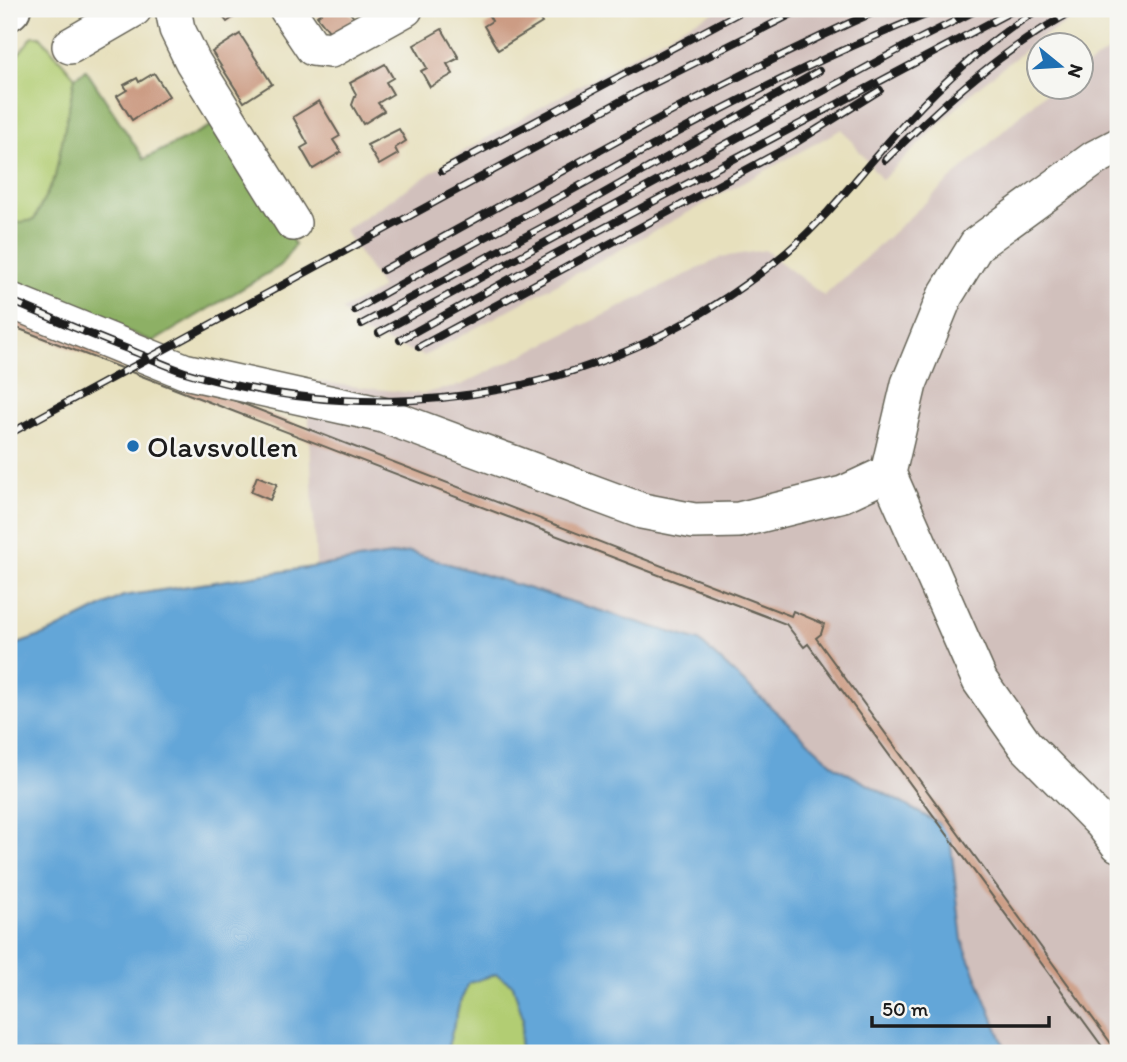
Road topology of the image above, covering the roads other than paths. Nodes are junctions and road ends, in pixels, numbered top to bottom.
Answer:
1 (134, 9) edge
2 (173, 9) edge
3 (286, 9) edge
4 (405, 9) edge
5 (70, 46) dead end
6 (1118, 146) edge
7 (293, 223) dead end
8 (9, 300) edge
9 (888, 473) junction
10 (1118, 844) edge

1 - 5 street
2 - 7 street
3 - 4 street
6 - 9 street
8 - 9 street
9 - 10 street

